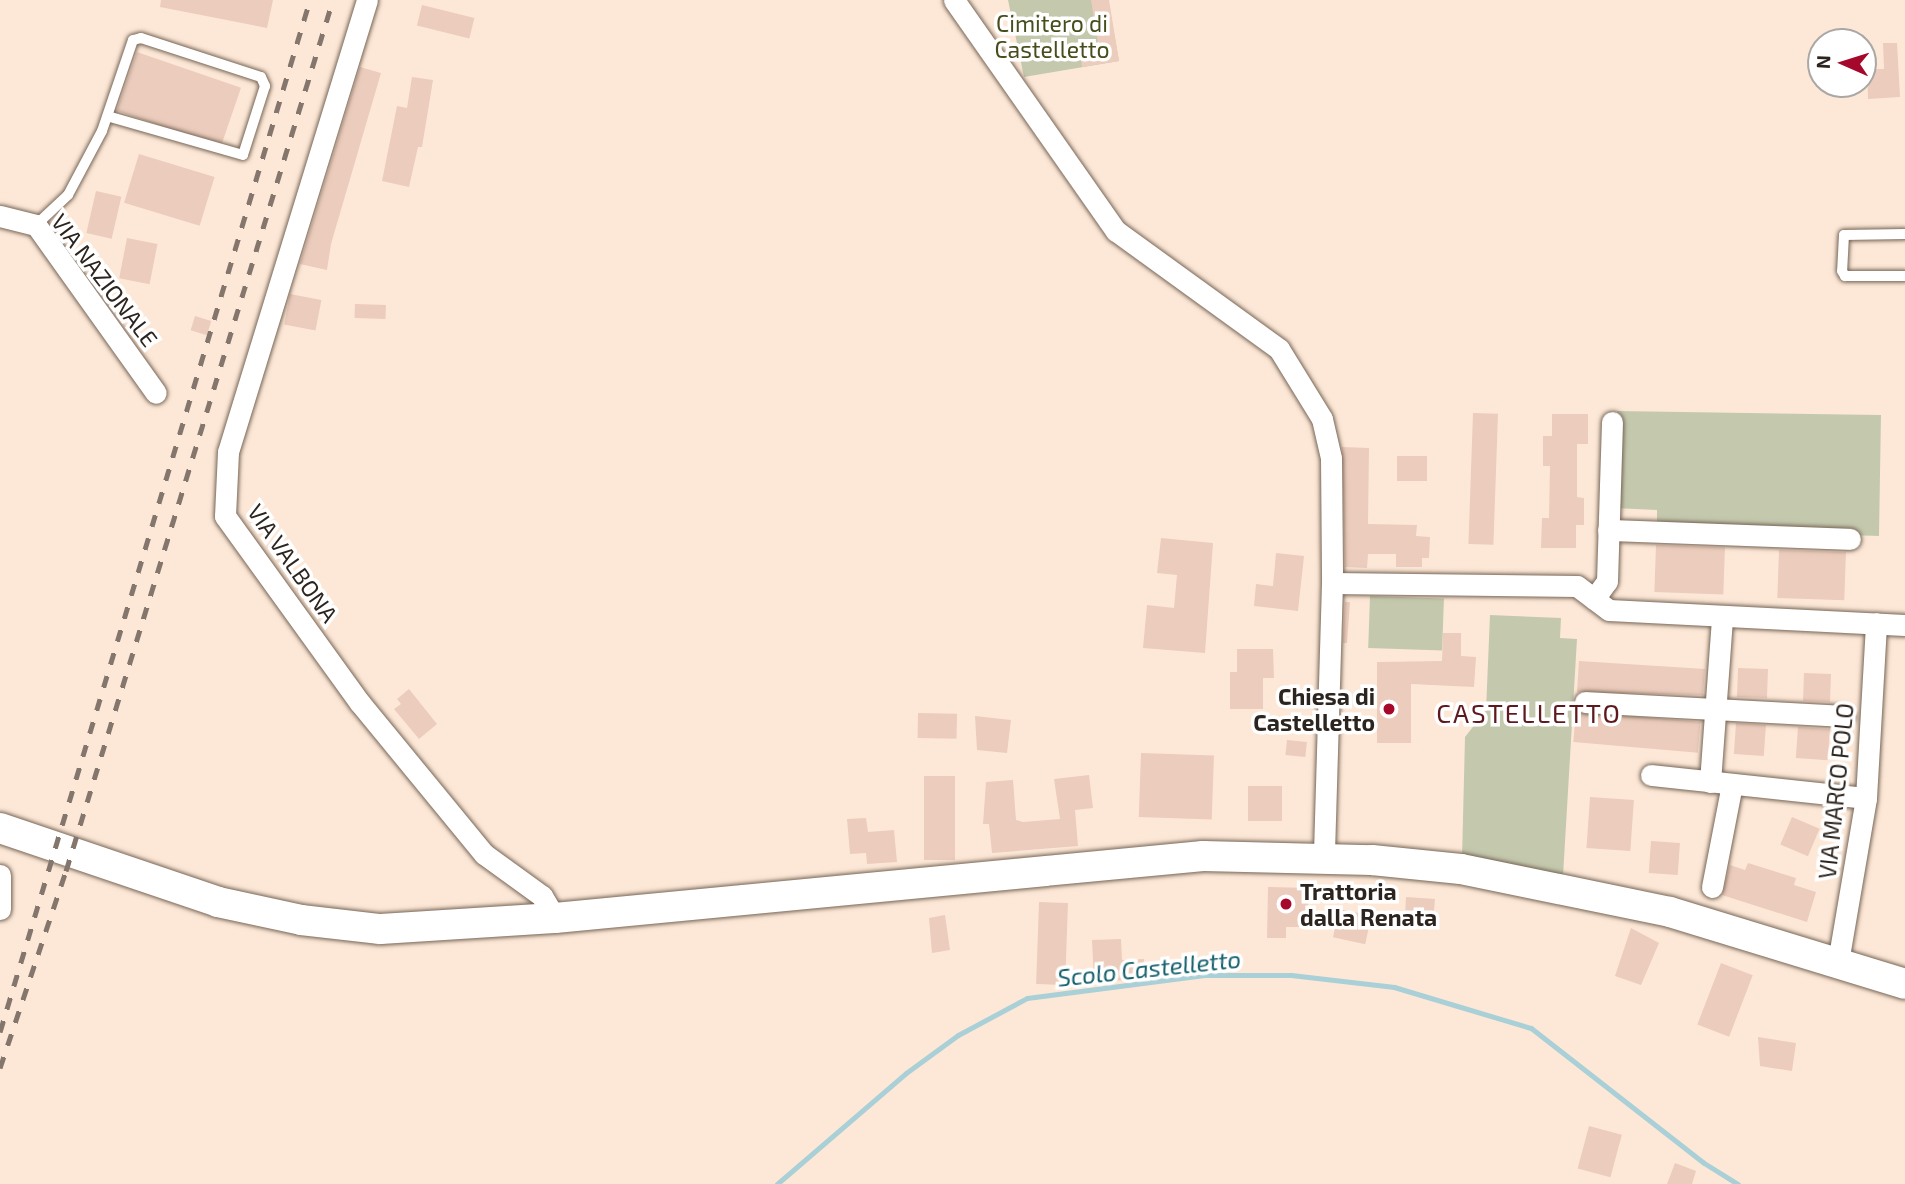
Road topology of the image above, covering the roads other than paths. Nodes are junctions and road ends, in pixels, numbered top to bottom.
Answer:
1 (367, 0) edge
2 (954, 0) edge
3 (107, 116) junction
4 (0, 216) edge
5 (36, 225) junction
6 (1905, 234) edge
7 (1905, 276) edge
8 (156, 393) dead end
9 (1612, 422) dead end
10 (1608, 530) junction
11 (1850, 539) dead end
12 (1332, 583) junction
13 (1594, 599) junction
14 (1722, 617) junction
15 (1876, 623) junction
16 (1905, 625) edge
17 (1585, 702) dead end
18 (1715, 709) junction
19 (1844, 716) dead end
20 (1651, 775) dead end
21 (1710, 782) junction
22 (1732, 784) junction
23 (1866, 799) junction
24 (0, 828) edge
25 (1324, 858) junction
26 (0, 875) edge
27 (1712, 887) dead end
28 (0, 909) edge
29 (555, 918) junction
30 (1838, 962) junction
31 (1905, 984) edge

1 - 29 street, VIA VALBONA
2 - 12 street
3 - 3 lane
3 - 5 lane
4 - 5 street, VIA NAZIONALE
5 - 8 street, VIA NAZIONALE
6 - 7 lane
9 - 10 street
10 - 11 street
10 - 13 street
12 - 13 street
12 - 25 street
13 - 14 street
14 - 15 street
14 - 18 street
15 - 16 street
15 - 23 street, VIA MARCO POLO
17 - 18 street
18 - 19 street
18 - 21 street
20 - 21 street
21 - 22 street
22 - 23 street
22 - 27 street
23 - 30 street, VIA MARCO POLO
24 - 29 street
25 - 29 street
25 - 30 street
26 - 28 street
30 - 31 street

